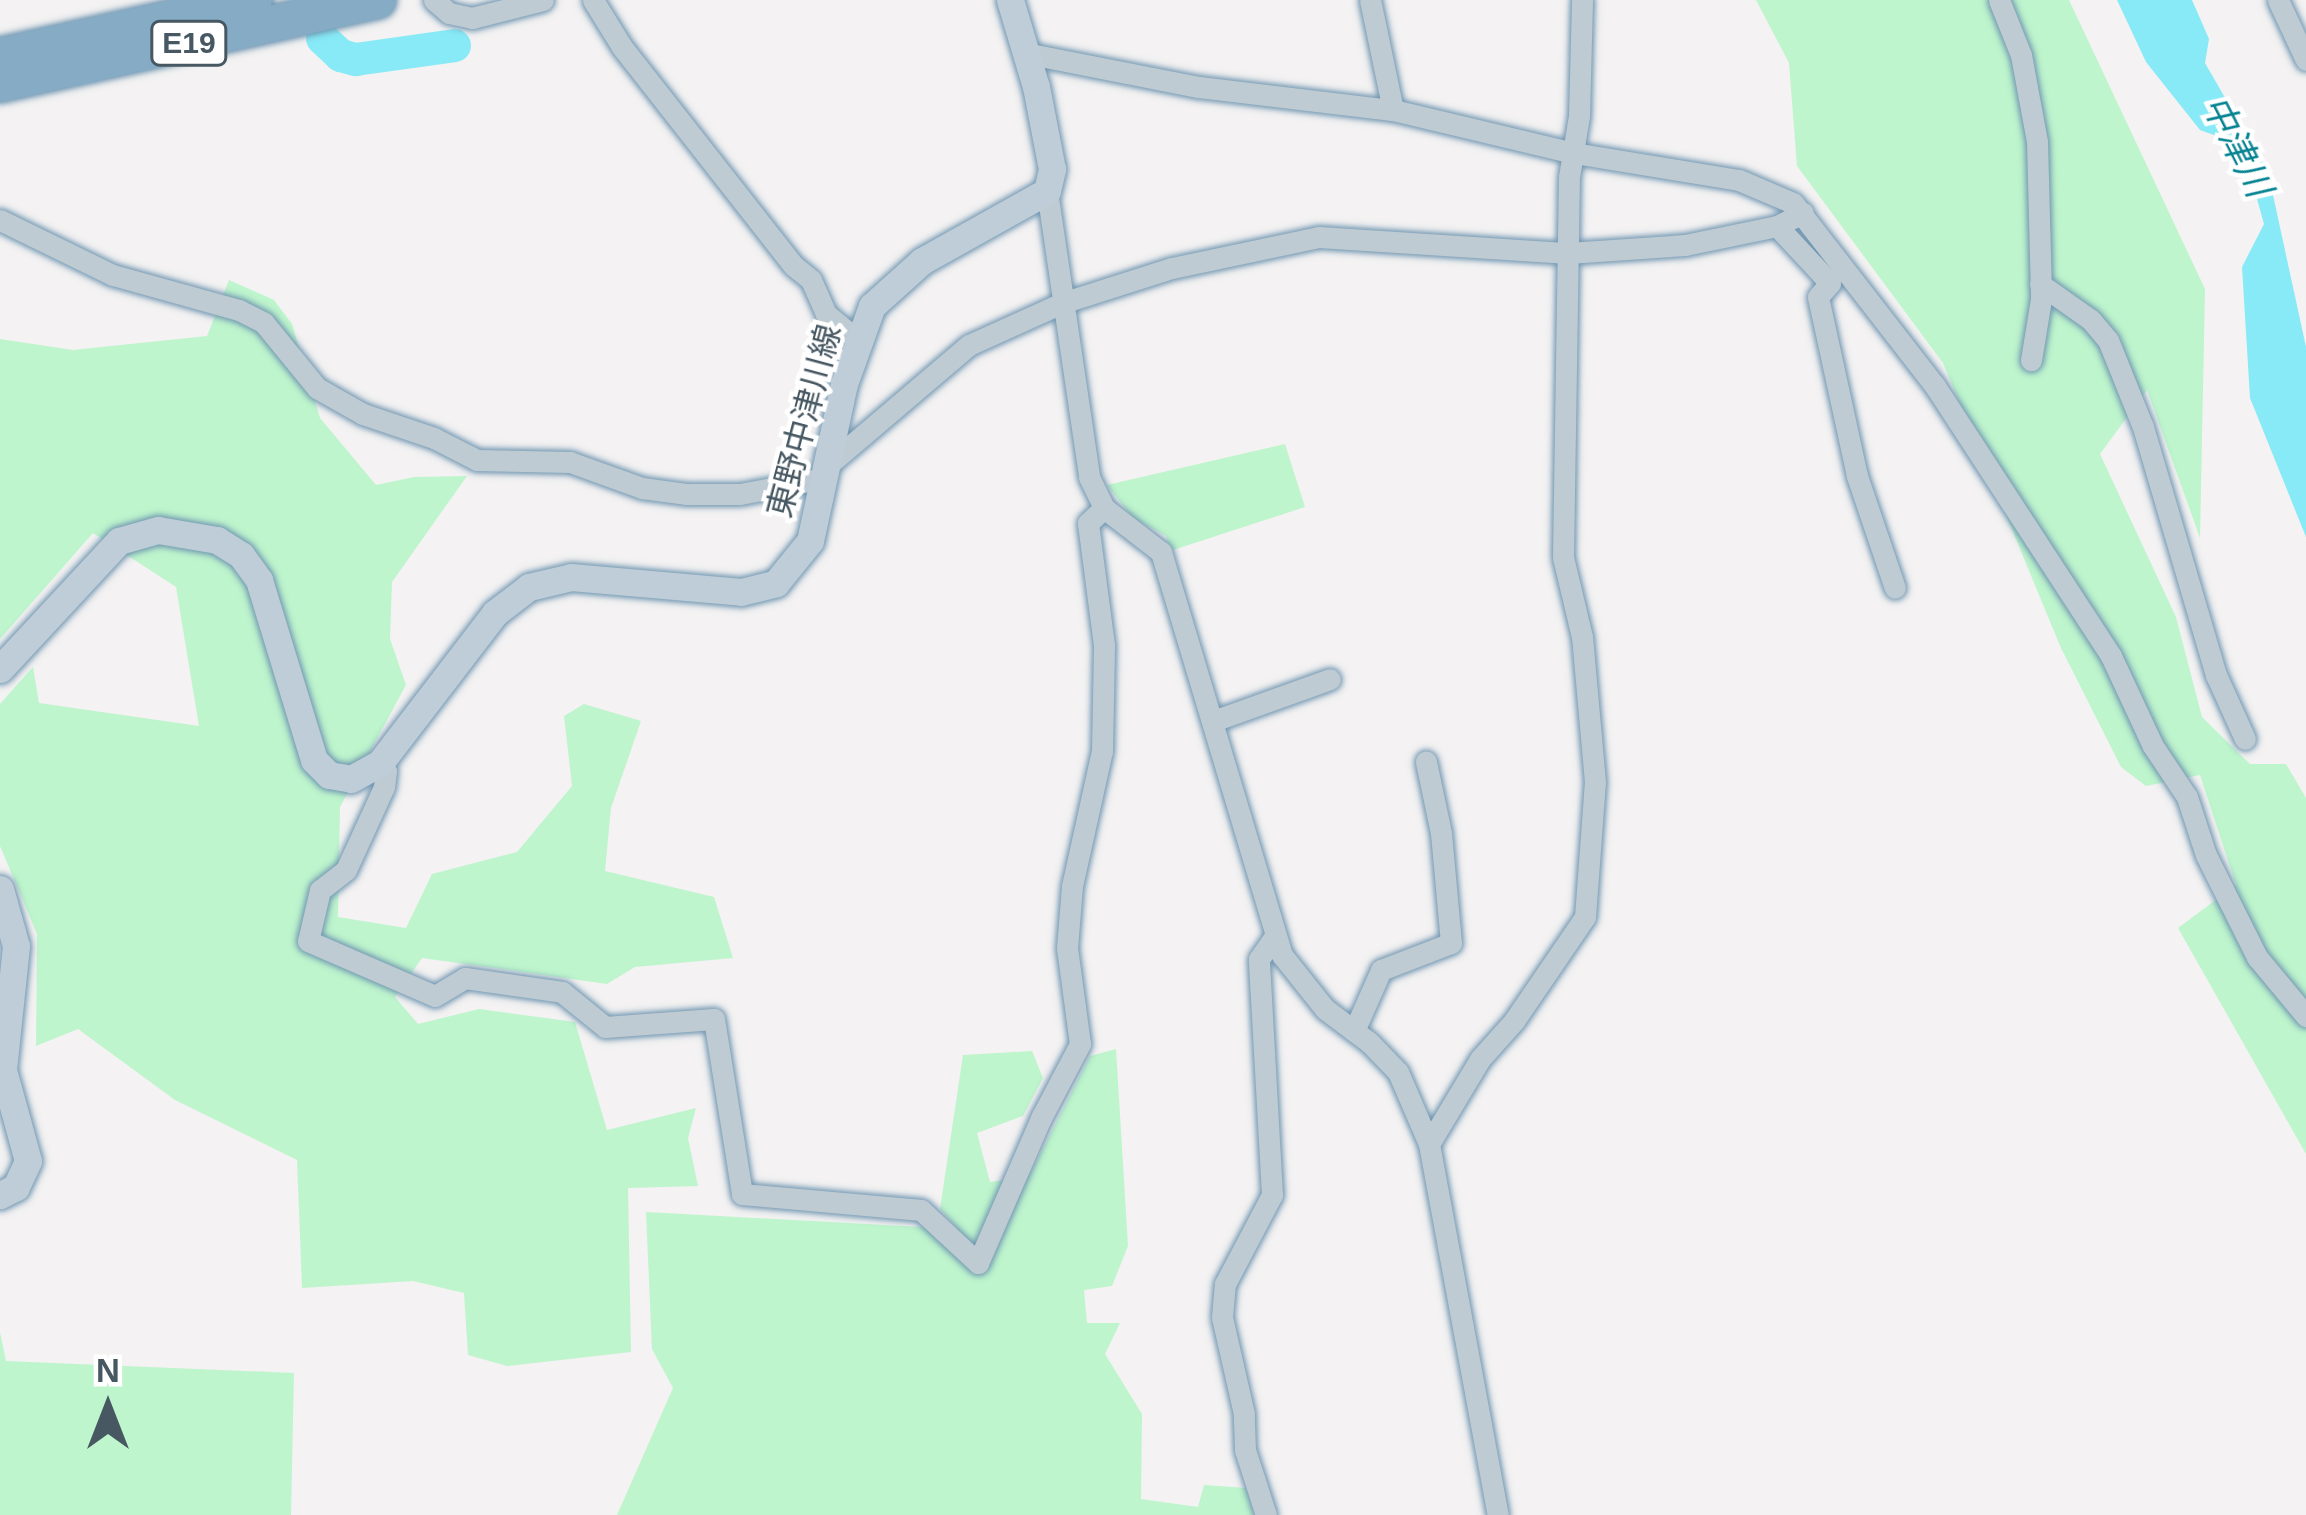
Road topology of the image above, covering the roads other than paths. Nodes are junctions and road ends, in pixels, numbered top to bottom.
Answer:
1 (254, 0) edge
2 (378, 0) edge
3 (434, 0) edge
4 (542, 0) edge
5 (593, 0) edge
6 (1010, 0) edge
7 (1370, 0) edge
8 (1582, 0) edge
9 (1999, 0) edge
10 (2278, 0) edge
11 (1024, 53) junction
12 (0, 56) edge
13 (2306, 61) edge
14 (0, 84) edge
15 (1393, 110) junction
16 (1574, 153) junction
17 (1047, 191) junction
18 (1803, 213) junction
19 (0, 220) edge
20 (1777, 226) junction
21 (1568, 253) junction
22 (2040, 284) junction
23 (1062, 303) junction
24 (859, 341) junction
25 (2031, 360) dead end
26 (827, 471) junction
27 (1104, 508) junction
28 (1895, 588) dead end
29 (0, 669) edge
30 (1330, 679) dead end
31 (1214, 721) junction
32 (2245, 739) dead end
33 (1426, 762) dead end
34 (380, 763) junction
35 (0, 889) edge
36 (1275, 936) junction
37 (2306, 1016) edge
38 (1354, 1031) junction
39 (1429, 1144) junction
40 (0, 1195) edge
41 (1266, 1515) edge
42 (1498, 1515) edge

1 - 12 highway, E19
2 - 14 highway, E19
3 - 4 street
5 - 24 street
6 - 11 main road
7 - 15 street
8 - 16 street
9 - 22 street
10 - 13 street
11 - 15 street
11 - 17 main road
15 - 16 street
16 - 18 street
16 - 21 street
17 - 23 street
17 - 24 main road, 東野中津川線
18 - 20 street
18 - 37 street
19 - 26 street
20 - 21 street
20 - 28 street
21 - 23 street
21 - 39 street
22 - 25 street
22 - 32 street
23 - 26 street
23 - 27 street
24 - 26 main road, 東野中津川線
26 - 34 main road, 東野中津川線
27 - 31 street
27 - 34 street
29 - 34 main road
30 - 31 street
31 - 36 street
33 - 38 street
35 - 40 main road
36 - 38 street
36 - 41 street
38 - 39 street
39 - 42 street

